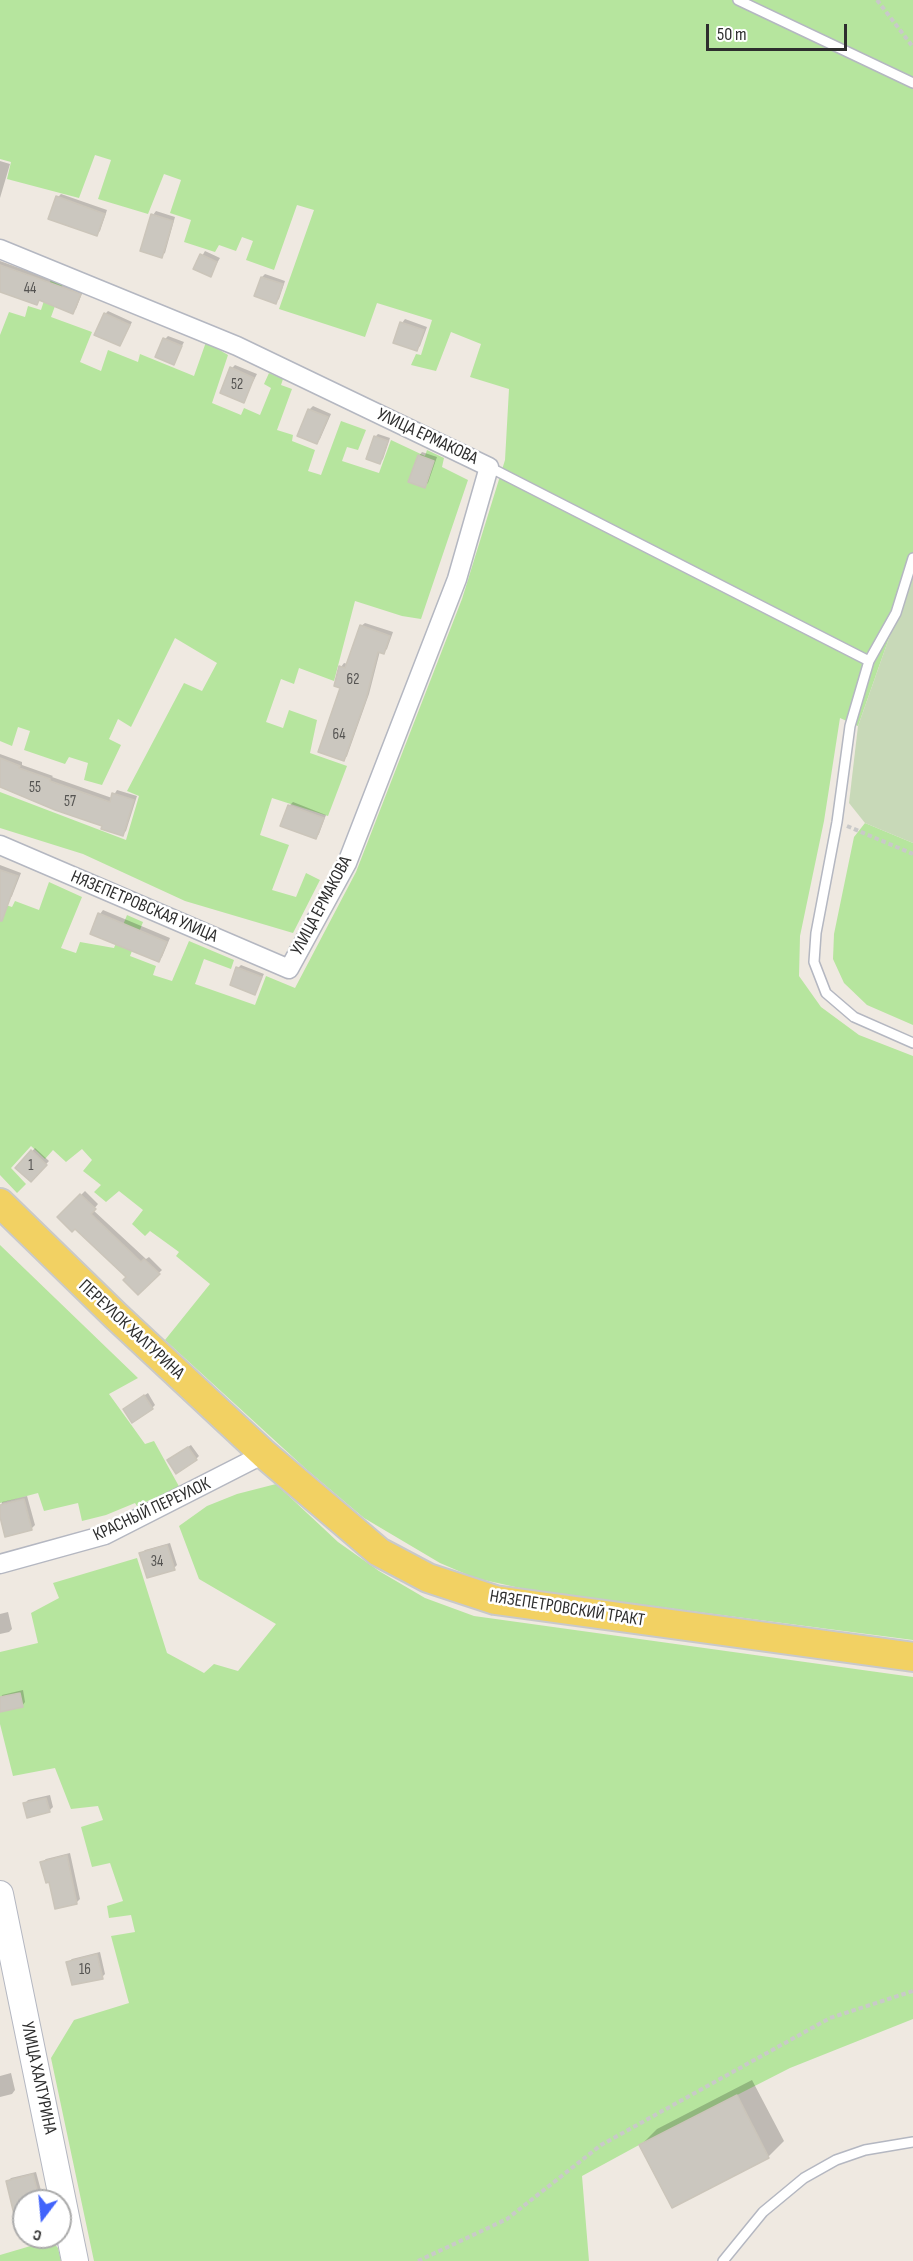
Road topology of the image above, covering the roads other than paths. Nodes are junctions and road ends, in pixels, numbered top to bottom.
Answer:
1 (738, 0) edge
2 (913, 83) edge
3 (0, 249) edge
4 (489, 467) junction
5 (913, 558) edge
6 (869, 661) junction
7 (0, 845) edge
8 (289, 969) joint
9 (913, 1043) edge
10 (0, 1203) edge
11 (264, 1454) junction
12 (0, 1563) edge
13 (913, 1657) edge
14 (0, 1894) edge
15 (913, 2142) edge
16 (75, 2261) edge
17 (723, 2261) edge

1 - 2 lane
3 - 4 street, УЛИЦА ЕРМАКОВА
4 - 6 lane
4 - 8 street, УЛИЦА ЕРМАКОВА
5 - 6 lane
6 - 9 lane
7 - 8 street, НЯЗЕПЕТРОВСКАЯ УЛИЦА
10 - 11 main road, ПЕРЕУЛОК ХАЛТУРИНА
11 - 12 street, КРАСНЫЙ ПЕРЕУЛОК
11 - 13 main road, НЯЗЕПЕТРОВСКИЙ ТРАКТ
14 - 16 street, УЛИЦА ХАЛТУРИНА
15 - 17 lane

